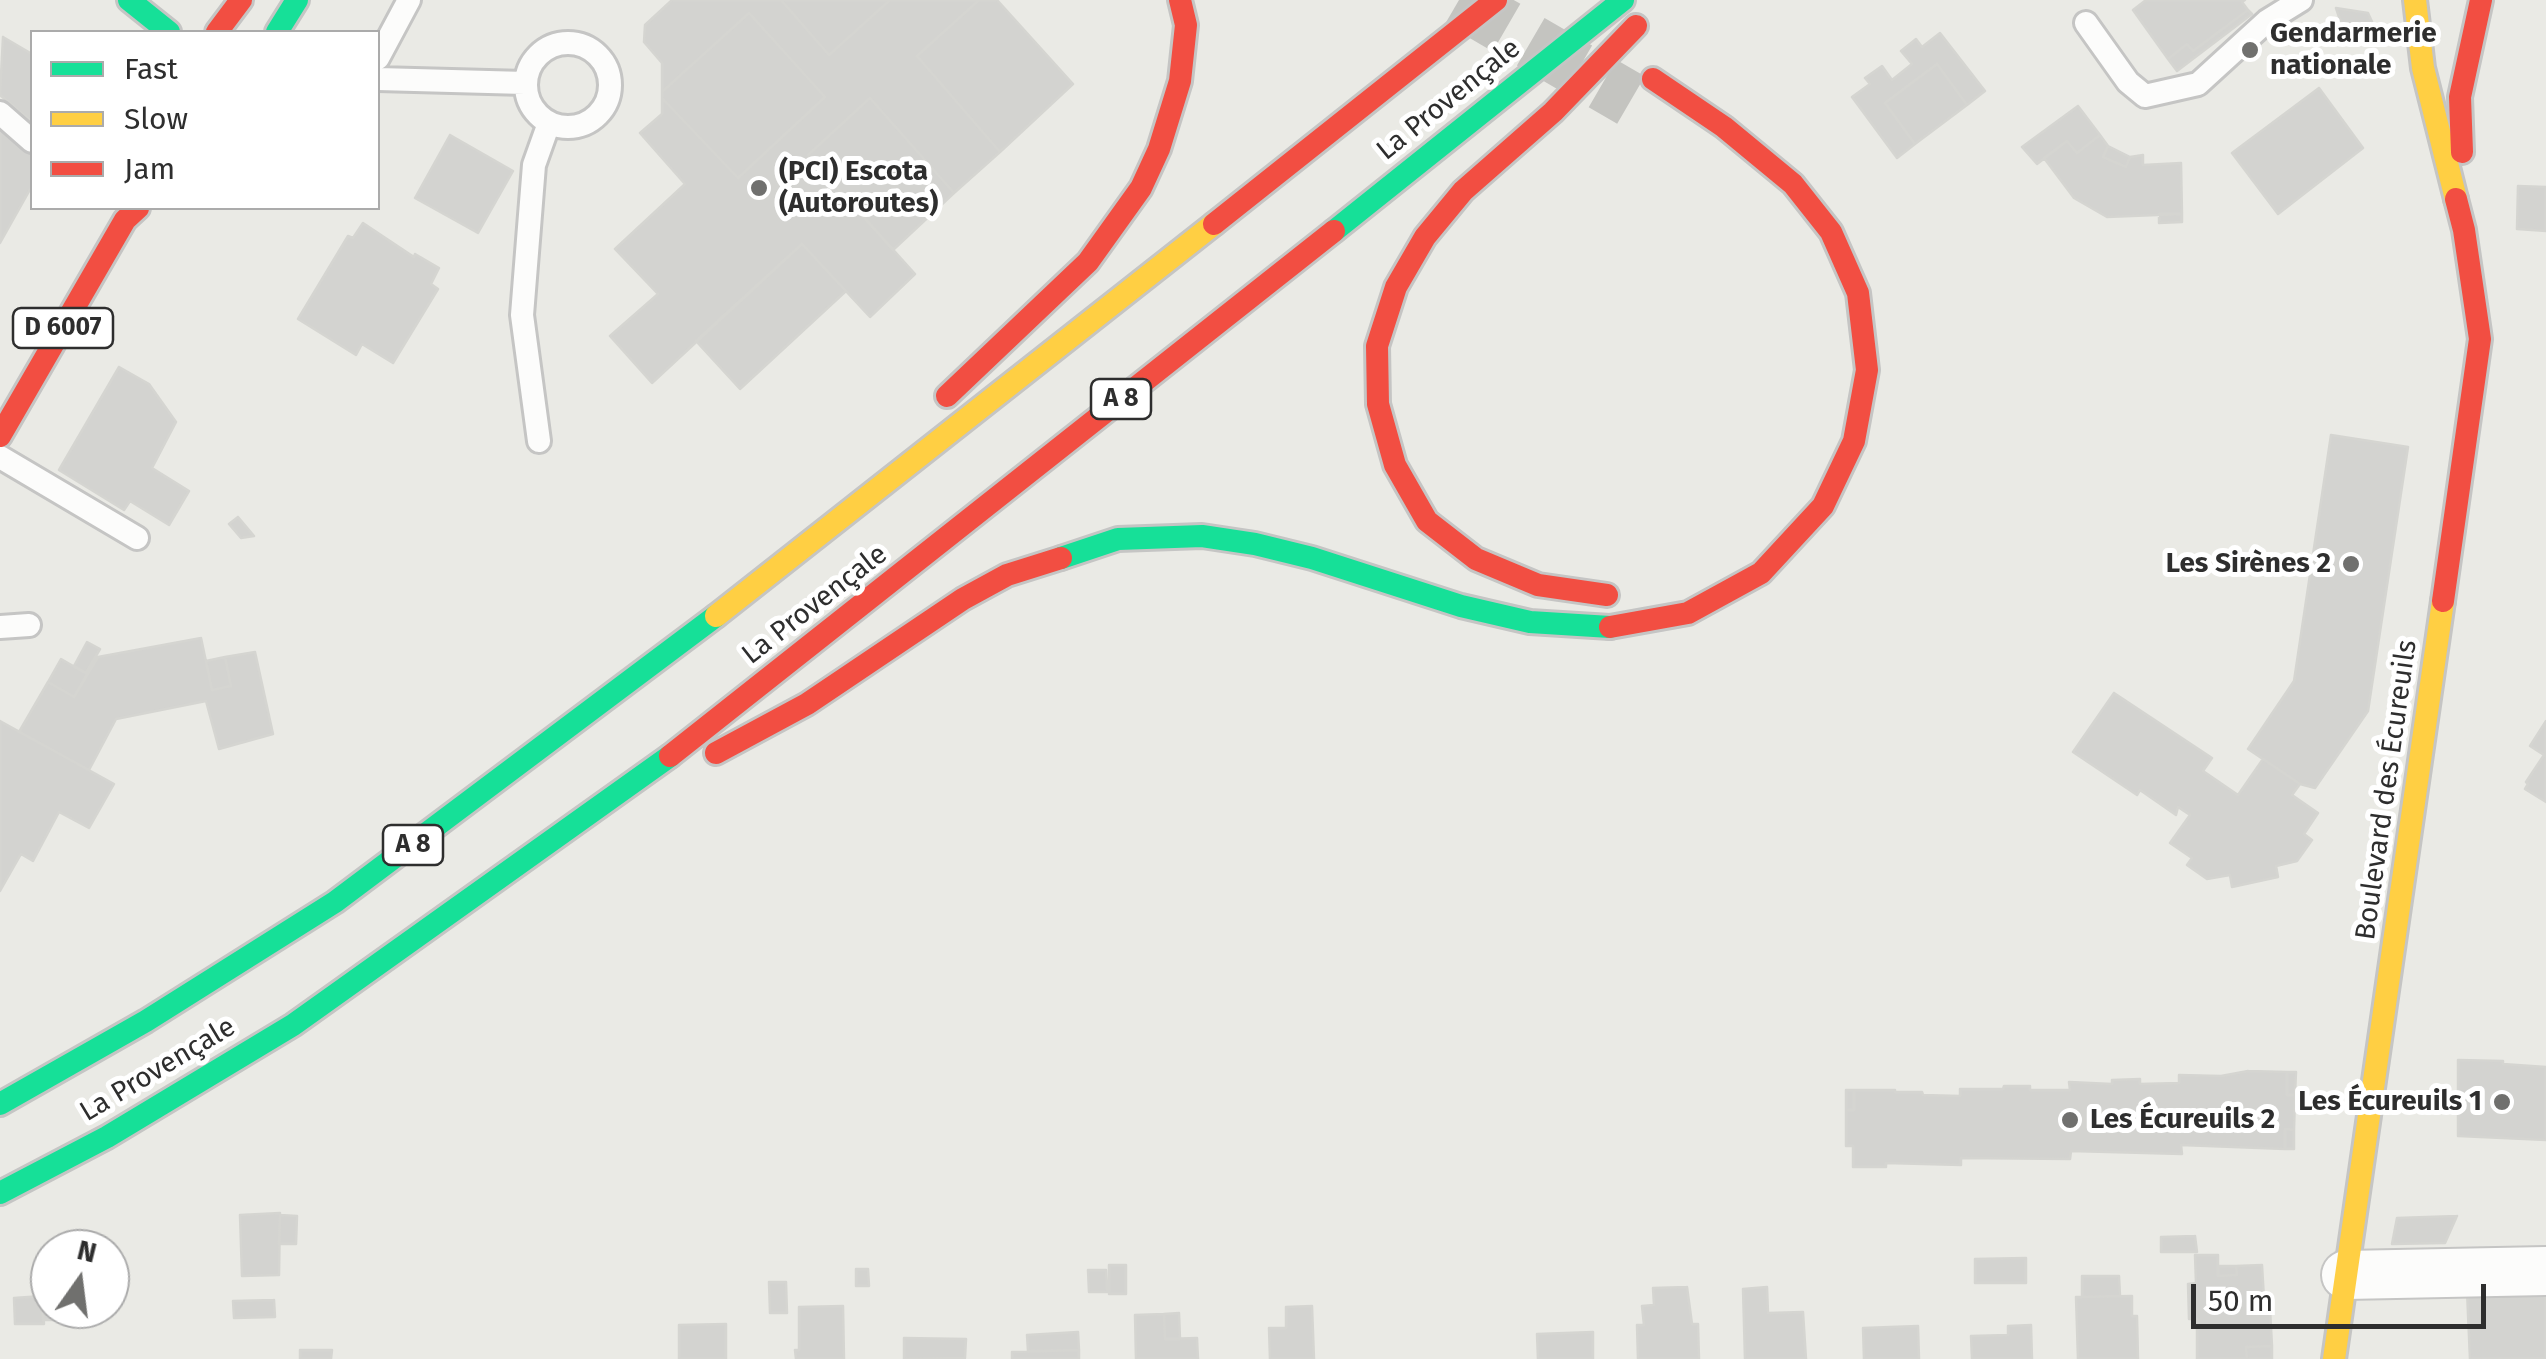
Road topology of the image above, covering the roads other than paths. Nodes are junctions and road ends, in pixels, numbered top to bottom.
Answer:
1 (129, 0) edge
2 (241, 0) edge
3 (298, 0) edge
4 (408, 0) edge
5 (1180, 0) edge
6 (1496, 0) edge
7 (1623, 0) edge
8 (2302, 0) edge
9 (2415, 0) edge
10 (2481, 0) edge
11 (1647, 14) dead end
12 (2086, 23) dead end
13 (166, 30) edge
14 (219, 30) edge
15 (278, 30) edge
16 (380, 54) edge
17 (380, 79) edge
18 (1653, 80) tunnel mouth
19 (525, 83) junction
20 (0, 114) edge
21 (550, 123) junction
22 (30, 139) edge
23 (125, 211) edge
24 (2464, 230) junction
25 (928, 414) dead end
26 (0, 436) edge
27 (903, 439) dead end
28 (538, 442) dead end
29 (0, 456) edge
30 (137, 538) dead end
31 (802, 551) junction
32 (1628, 591) dead end
33 (29, 624) dead end
34 (0, 626) edge
35 (618, 796) junction
36 (0, 1104) edge
37 (0, 1193) edge
38 (2546, 1271) edge
39 (2346, 1276) junction
40 (2334, 1359) edge

1 - 13 main road
2 - 14 main road
3 - 15 main road
4 - 16 lane
5 - 25 main road
6 - 31 main road, La Provençale / A 8
7 - 35 main road, La Provençale / A 8
8 - 12 lane
9 - 24 main road, Boulevard des Écureuils
10 - 24 main road, Boulevard des Écureuils
11 - 32 main road
17 - 19 lane
18 - 35 main road
19 - 21 lane
19 - 21 lane
20 - 22 lane
21 - 28 lane
23 - 26 main road, D 6007
24 - 39 main road, Boulevard des Écureuils
27 - 31 main road
29 - 30 lane
31 - 36 main road, La Provençale / A 8
33 - 34 lane
35 - 37 main road, La Provençale / A 8
38 - 39 street
39 - 40 main road, Boulevard des Écureuils

